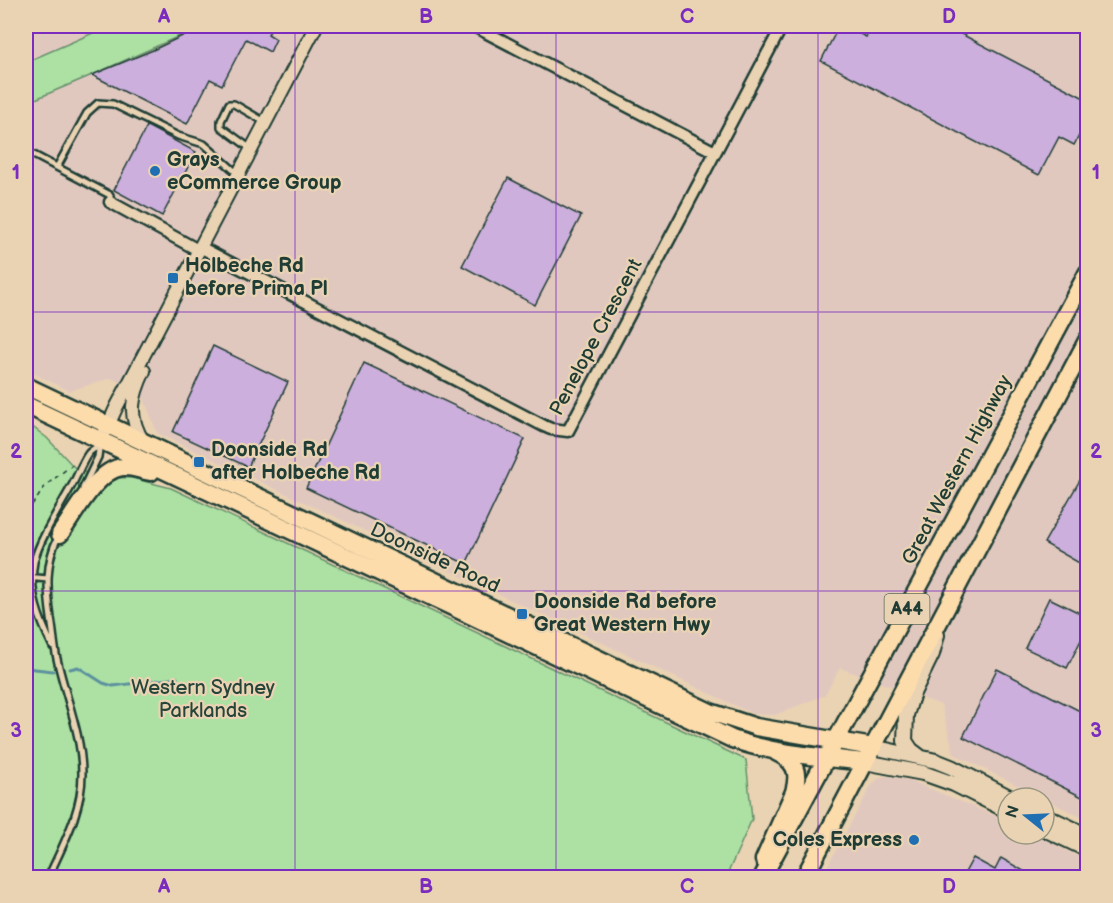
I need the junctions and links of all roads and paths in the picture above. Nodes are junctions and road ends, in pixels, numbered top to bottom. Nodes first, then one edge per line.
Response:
1 (316, 26) edge
2 (474, 26) edge
3 (782, 26) edge
4 (265, 123) junction
5 (251, 149) junction
6 (26, 151) edge
7 (715, 152) junction
8 (57, 168) junction
9 (238, 174) junction
10 (110, 202) joint
11 (199, 248) junction
12 (1088, 272) edge
13 (153, 338) junction
14 (1088, 339) edge
15 (26, 386) edge
16 (26, 405) edge
17 (108, 425) junction
18 (143, 441) junction
19 (100, 443) junction
20 (72, 465) dead end
21 (172, 475) junction
22 (26, 512) edge
23 (60, 534) junction
24 (26, 577) edge
25 (33, 578) junction
26 (48, 579) junction
27 (938, 624) junction
28 (56, 654) junction
29 (836, 741) junction
30 (772, 751) junction
31 (869, 754) junction
32 (919, 756) junction
33 (827, 758) junction
34 (996, 790) edge
35 (996, 805) edge
36 (1056, 821) edge
37 (1056, 835) edge
38 (1088, 836) edge
39 (1088, 850) edge
40 (48, 878) edge
41 (757, 878) edge
42 (762, 878) edge
43 (804, 878) edge

1 - 4 street
2 - 7 street
3 - 7 street, Penelope Crescent
4 - 5 street
4 - 5 lane
5 - 9 street
6 - 8 lane
7 - 11 street, Penelope Crescent
8 - 9 lane
8 - 10 lane
9 - 11 street
10 - 11 street
11 - 13 street
12 - 29 main road, Great Western Highway / A44
13 - 17 street
13 - 18 street
14 - 27 main road, A44
15 - 17 main road, Doonside Road
16 - 19 main road, Doonside Road
17 - 18 main road, Doonside Road
17 - 19 street
18 - 29 main road, Doonside Road
19 - 21 main road, Doonside Road
19 - 23 lane
19 - 25 lane
20 - 22 path
21 - 23 main road
21 - 30 main road, Doonside Road
23 - 26 lane
24 - 25 lane
25 - 26 lane
25 - 28 lane
26 - 28 lane
27 - 31 main road, A44
27 - 32 main road
28 - 40 lane
29 - 31 main road, Doonside Road
29 - 33 main road, Great Western Highway / A44
30 - 33 main road, Doonside Road
30 - 41 main road
31 - 32 main road
31 - 33 main road, Doonside Road
31 - 35 main road
31 - 43 main road, A44
32 - 34 main road
33 - 42 main road, Great Western Highway / A44
36 - 38 main road
37 - 39 main road

